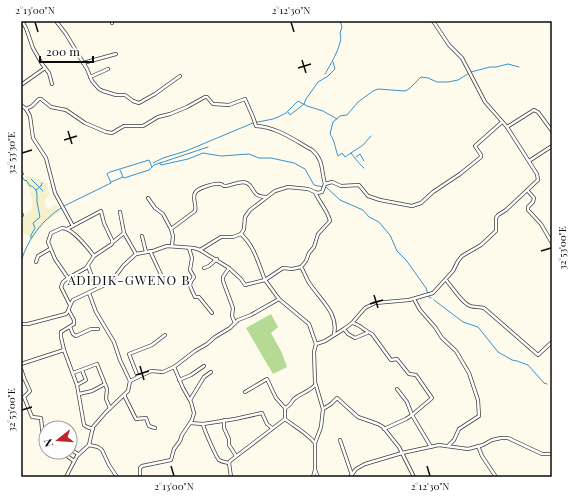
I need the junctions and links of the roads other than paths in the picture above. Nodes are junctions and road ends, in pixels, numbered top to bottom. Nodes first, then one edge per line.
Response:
1 (22, 21) edge
2 (56, 21) edge
3 (433, 21) edge
4 (116, 54) dead end
5 (83, 63) junction
6 (45, 68) junction
7 (108, 69) dead end
8 (180, 76) dead end
9 (90, 77) junction
10 (52, 84) dead end
11 (21, 85) edge
12 (21, 106) edge
13 (26, 109) junction
14 (502, 122) junction
15 (507, 127) junction
16 (552, 131) edge
17 (552, 146) edge
18 (530, 161) junction
19 (325, 184) junction
20 (527, 190) junction
21 (315, 192) junction
22 (267, 197) junction
23 (148, 198) dead end
24 (120, 212) dead end
25 (73, 226) junction
26 (67, 229) junction
27 (171, 229) junction
28 (124, 233) junction
29 (241, 234) junction
30 (142, 236) dead end
31 (113, 242) junction
32 (552, 243) edge
33 (172, 246) junction
34 (189, 248) junction
35 (50, 249) junction
36 (200, 250) junction
37 (150, 251) junction
38 (146, 252) junction
39 (136, 254) junction
40 (94, 256) junction
41 (217, 259) junction
42 (36, 262) dead end
43 (88, 266) junction
44 (301, 266) junction
45 (204, 268) dead end
46 (228, 268) junction
47 (68, 278) junction
48 (265, 280) junction
49 (446, 280) junction
50 (164, 281) dead end
51 (94, 282) dead end
52 (89, 293) junction
53 (279, 299) junction
54 (414, 299) junction
55 (70, 305) junction
56 (69, 311) junction
57 (212, 313) dead end
58 (235, 323) junction
59 (352, 323) junction
60 (21, 324) edge
61 (70, 327) junction
62 (98, 329) dead end
63 (344, 329) junction
64 (367, 333) junction
65 (334, 334) junction
66 (165, 335) dead end
67 (552, 342) edge
68 (316, 344) junction
69 (64, 350) junction
70 (21, 364) edge
71 (204, 366) dead end
72 (174, 367) junction
73 (21, 369) edge
74 (82, 370) junction
75 (211, 372) dead end
76 (73, 373) junction
77 (138, 377) junction
78 (179, 380) junction
79 (130, 381) junction
80 (105, 384) junction
81 (316, 384) junction
82 (77, 385) junction
83 (397, 389) dead end
84 (245, 392) dead end
85 (79, 394) junction
86 (124, 395) junction
87 (190, 400) junction
88 (110, 408) junction
89 (285, 408) junction
90 (324, 409) junction
91 (412, 415) junction
92 (285, 419) junction
93 (41, 420) edge
94 (224, 420) junction
95 (190, 423) junction
96 (203, 424) junction
97 (92, 428) junction
98 (156, 428) dead end
99 (272, 428) junction
100 (384, 429) junction
101 (340, 440) dead end
102 (315, 443) junction
103 (89, 445) junction
104 (447, 446) junction
105 (478, 446) junction
106 (431, 447) junction
107 (402, 453) junction
108 (78, 454) edge
109 (552, 454) edge
110 (236, 456) junction
111 (72, 460) edge
112 (74, 462) joint
113 (229, 463) junction
114 (315, 470) junction
115 (351, 476) edge
116 (66, 477) edge
117 (117, 477) edge
118 (140, 477) edge
119 (231, 477) edge
120 (313, 477) edge
121 (318, 477) edge
122 (414, 477) edge
123 (496, 477) edge

1 - 6 street
2 - 5 street
3 - 14 street
4 - 5 street
5 - 9 street
6 - 10 street
6 - 11 street
7 - 9 street
8 - 9 street
12 - 13 street
13 - 19 street
13 - 25 street
14 - 15 street
14 - 19 street
15 - 16 street
15 - 18 street
17 - 18 street
18 - 20 street
19 - 21 street
20 - 32 street
20 - 49 street
21 - 22 street
21 - 44 street
22 - 27 street
22 - 29 street
23 - 27 street
24 - 28 street
25 - 26 street
25 - 31 street
26 - 35 street
26 - 40 street
27 - 33 street
28 - 31 street
28 - 39 street
29 - 36 street
29 - 48 street
30 - 38 street
31 - 40 street
33 - 34 street
33 - 37 street
34 - 36 street
34 - 57 street
35 - 42 street
35 - 47 street
36 - 41 street
37 - 38 street
37 - 50 street
38 - 39 street
39 - 52 street
40 - 43 street
41 - 45 street
41 - 46 street
43 - 47 street
43 - 51 street
44 - 48 street
44 - 65 street
46 - 48 street
46 - 58 street
47 - 55 street
48 - 53 street
49 - 54 street
49 - 67 street
52 - 55 street
52 - 79 street
53 - 58 street
53 - 68 street
54 - 59 street
54 - 104 street
55 - 56 street
56 - 60 street
56 - 61 street
58 - 72 street
59 - 63 street
59 - 64 street
61 - 62 street
61 - 69 street
63 - 64 street
63 - 65 street
64 - 91 street
65 - 68 street
66 - 77 street
68 - 81 street
69 - 70 street
69 - 76 street
71 - 78 street
72 - 77 street
72 - 78 street
73 - 93 street
74 - 76 street
74 - 80 street
74 - 82 street
75 - 87 street
76 - 82 street
77 - 79 street
78 - 87 street
79 - 86 street
80 - 85 street
80 - 88 street
81 - 89 street
81 - 90 street
82 - 85 street
83 - 91 street
84 - 89 street
85 - 97 street
86 - 88 street
86 - 98 street
87 - 95 street
88 - 97 street
89 - 92 street
90 - 100 street
90 - 102 street
91 - 100 street
91 - 106 street
92 - 99 street
92 - 102 street
94 - 96 street
94 - 99 street
94 - 110 street
95 - 96 street
95 - 118 street
96 - 113 street
97 - 103 street
99 - 110 street
100 - 107 street
101 - 115 street
102 - 114 street
103 - 108 street
103 - 117 street
104 - 105 street
104 - 106 street
105 - 109 street
105 - 123 street
106 - 107 street
107 - 115 street
107 - 122 street
110 - 113 street
111 - 112 street
112 - 116 street
113 - 119 street
114 - 120 street
114 - 121 street

